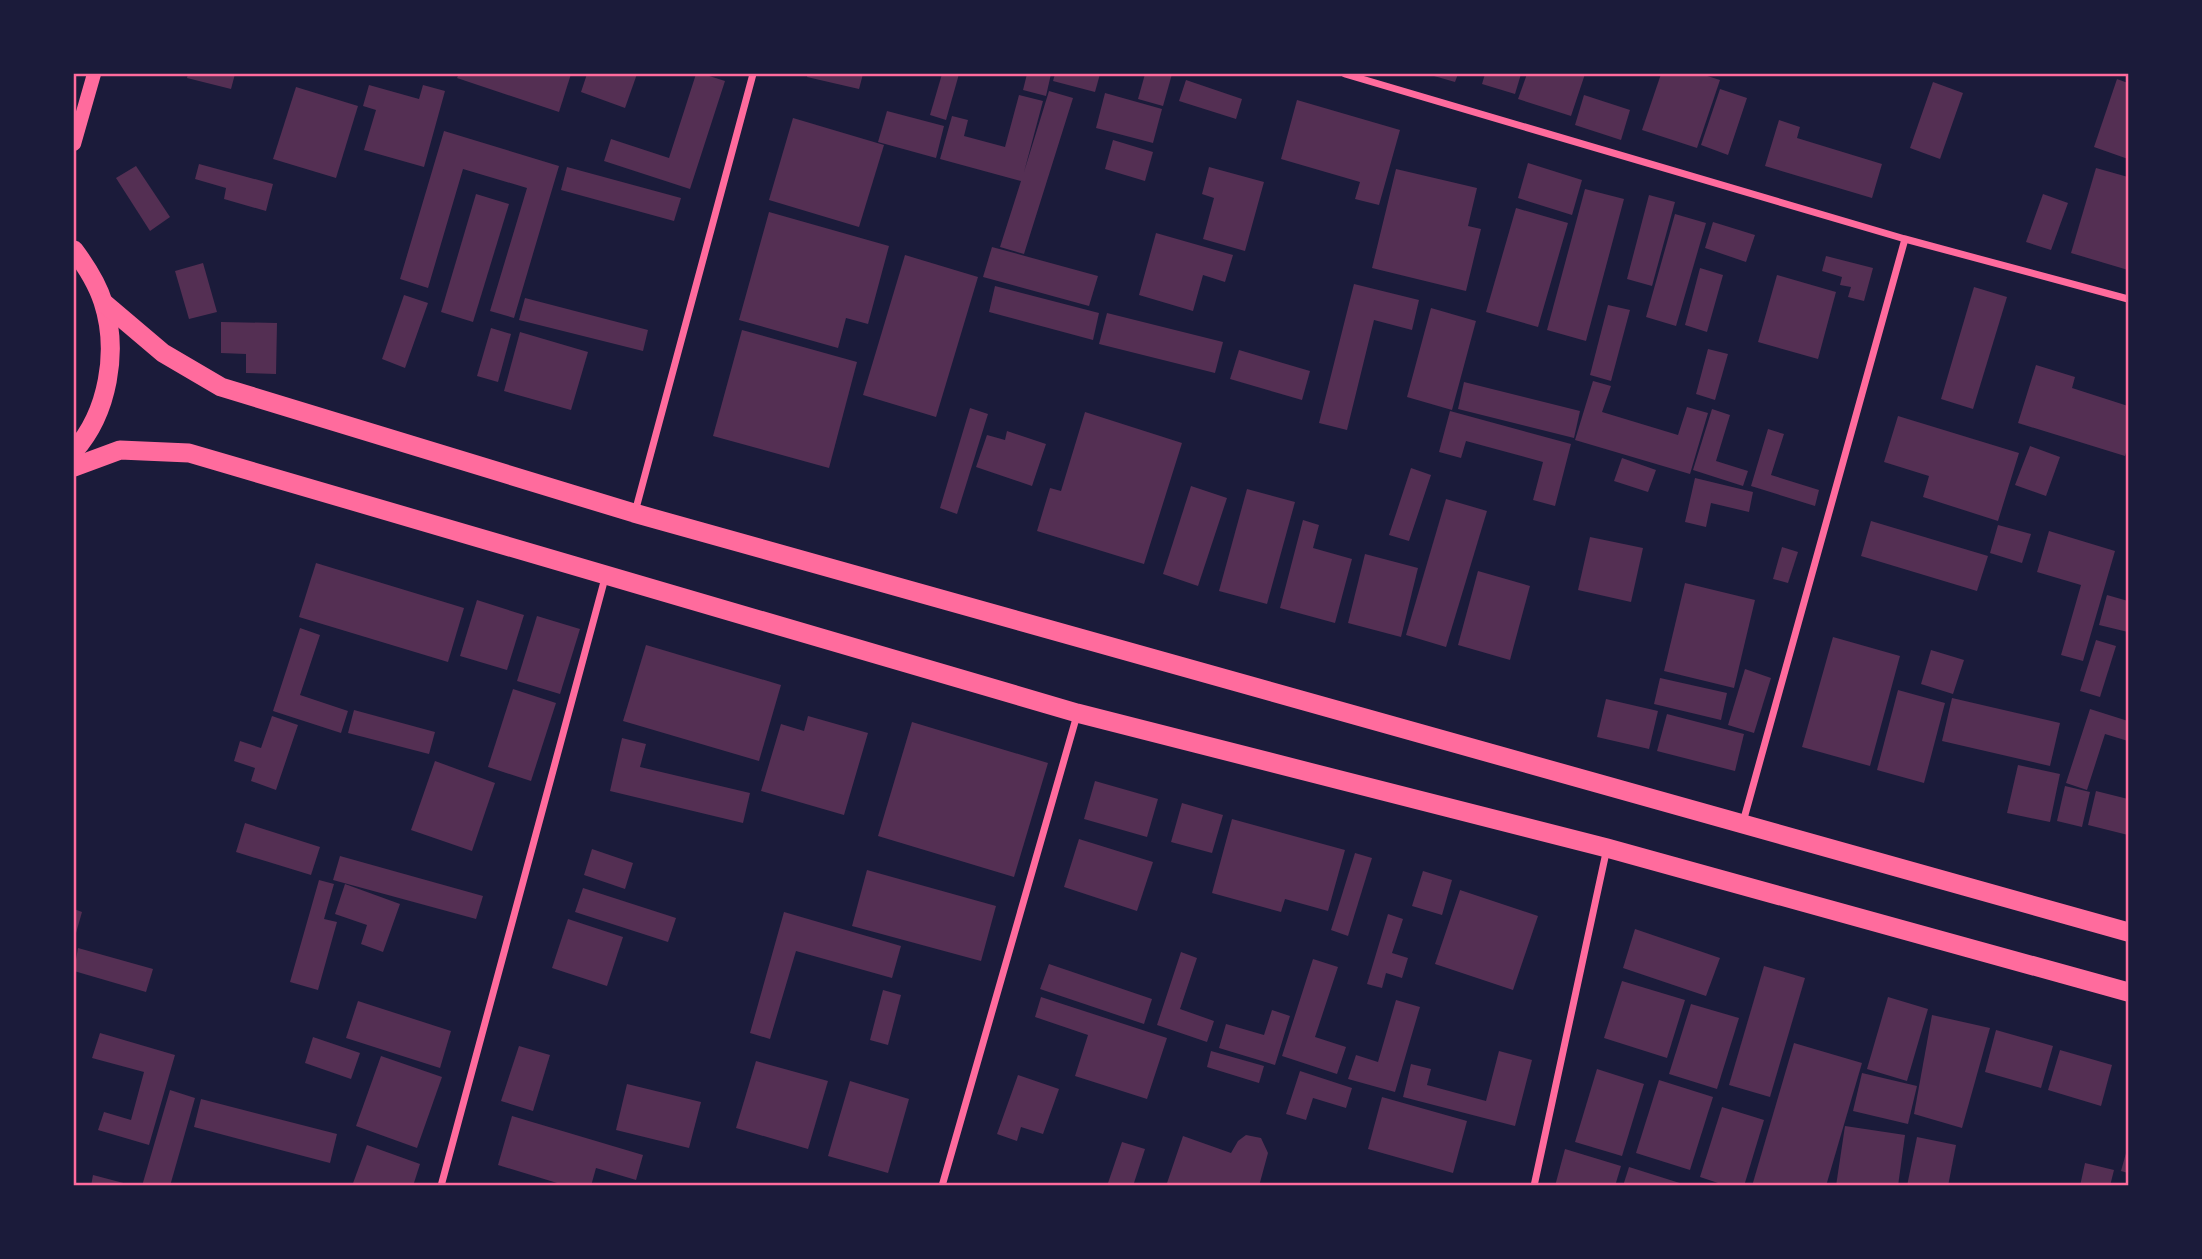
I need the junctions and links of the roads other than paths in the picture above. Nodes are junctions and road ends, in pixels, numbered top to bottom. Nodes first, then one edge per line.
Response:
1 (94, 74) edge
2 (753, 74) edge
3 (1345, 74) edge
4 (74, 144) edge
5 (1905, 239) junction
6 (74, 250) edge
7 (2129, 299) edge
8 (104, 303) junction
9 (74, 451) edge
10 (74, 467) edge
11 (634, 513) junction
12 (606, 576) junction
13 (1077, 713) junction
14 (1742, 824) junction
15 (1607, 848) junction
16 (2129, 932) edge
17 (2129, 992) edge
18 (440, 1185) edge
19 (942, 1185) edge
20 (1534, 1185) edge

1 - 4 main road
2 - 11 street
3 - 5 street
5 - 7 street
5 - 14 street
6 - 8 highway
8 - 9 highway
8 - 11 highway
10 - 12 highway
11 - 14 highway
12 - 13 highway
12 - 18 street
13 - 15 highway
13 - 19 street
14 - 16 highway
15 - 17 highway
15 - 20 street

